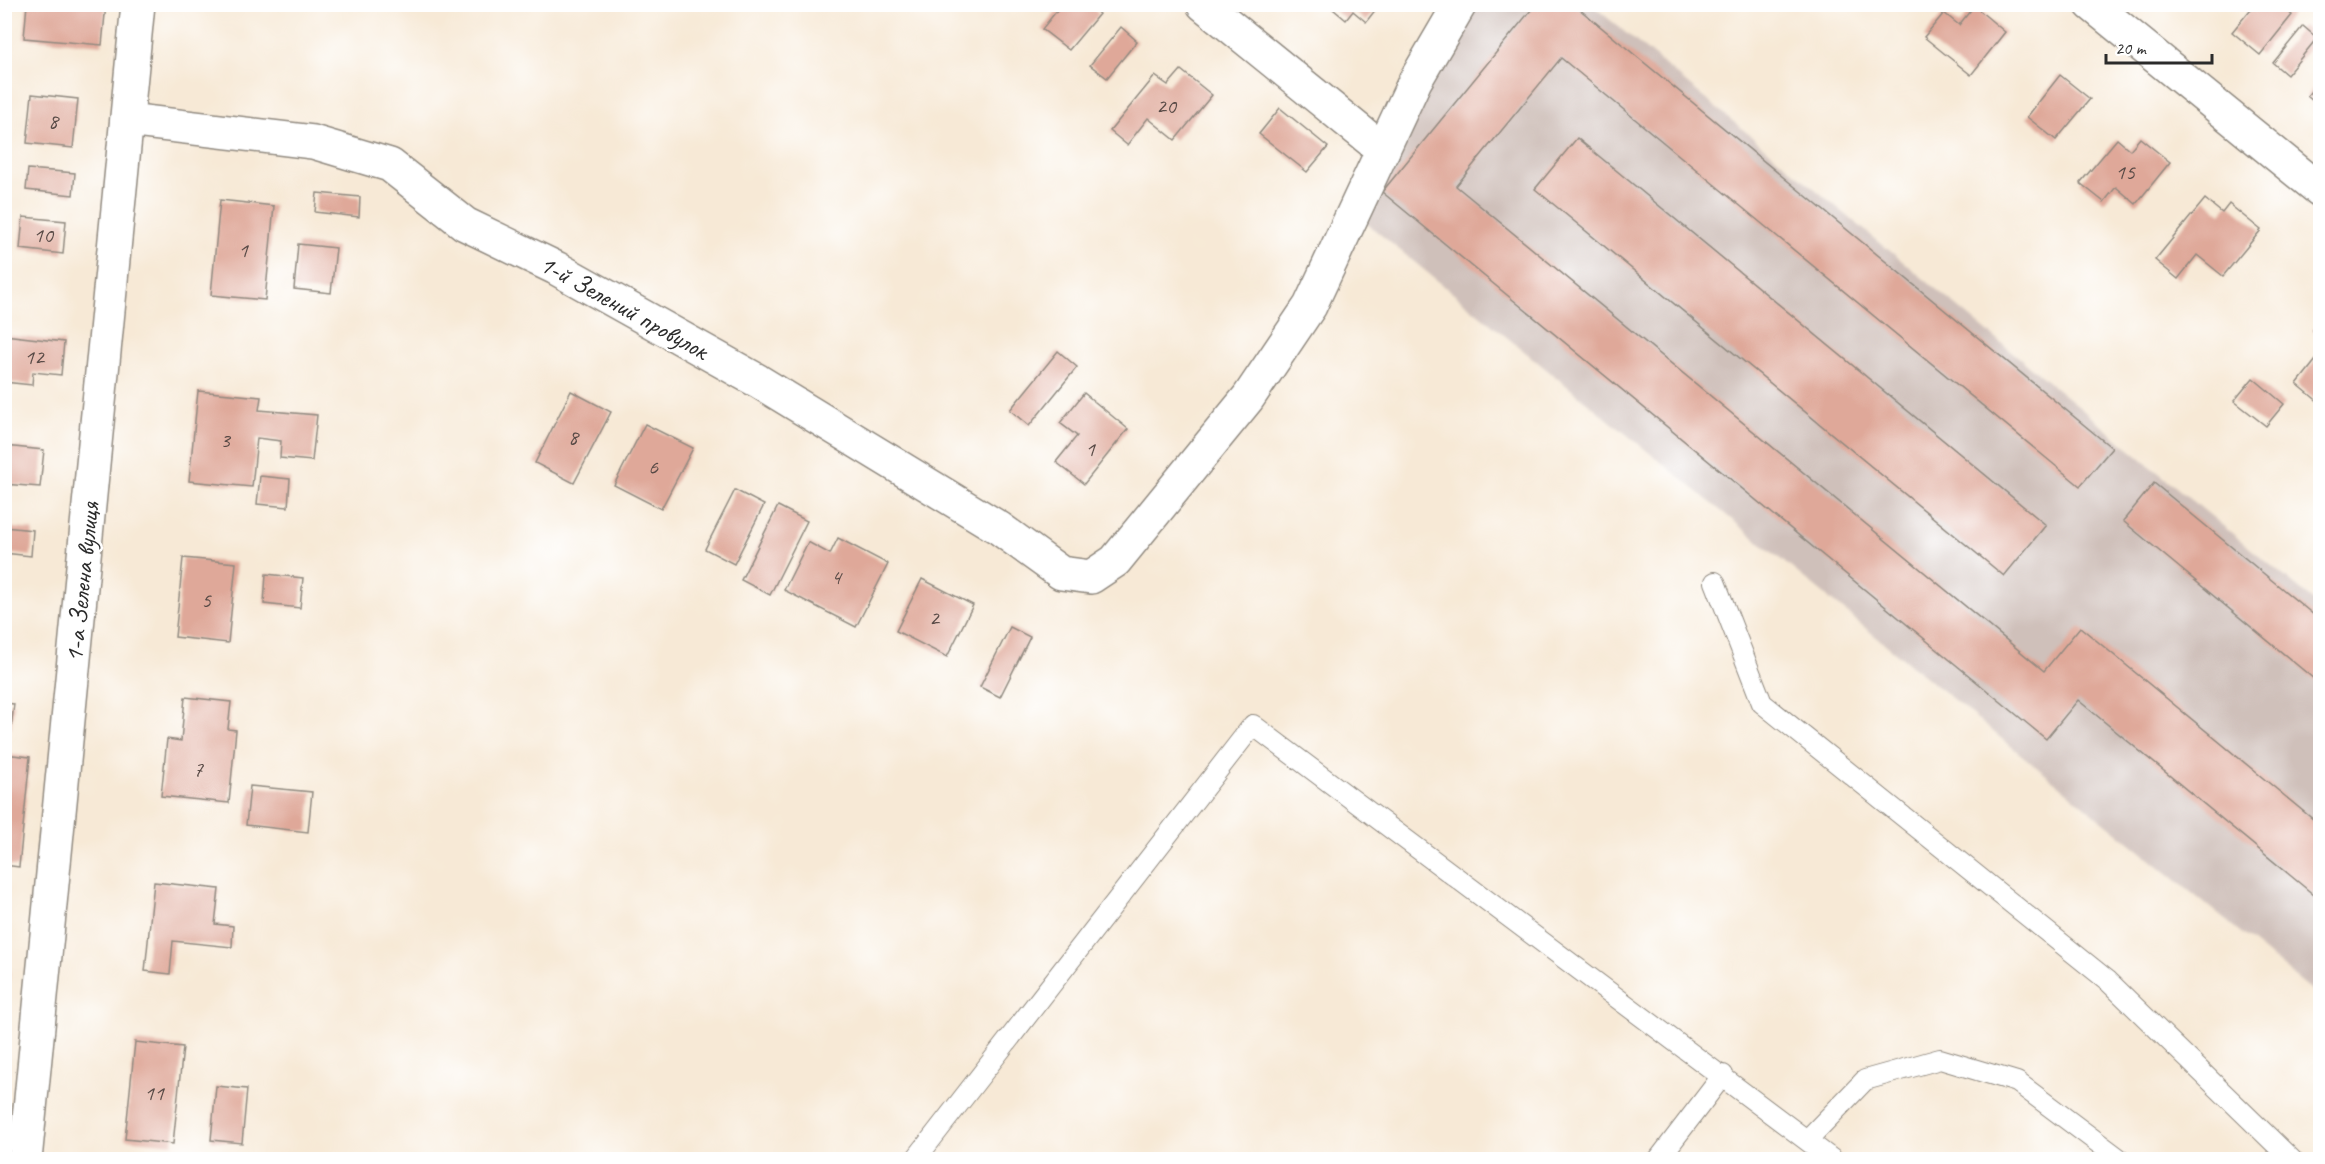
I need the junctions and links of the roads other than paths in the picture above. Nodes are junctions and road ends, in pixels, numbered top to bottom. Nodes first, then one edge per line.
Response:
1 (138, 4) edge
2 (1203, 4) edge
3 (1460, 4) edge
4 (2091, 4) edge
5 (127, 120) junction
6 (1383, 150) junction
7 (2320, 190) edge
8 (1715, 582) dead end
9 (1723, 1075) junction
10 (1808, 1139) junction
11 (26, 1160) edge
12 (915, 1160) edge
13 (1658, 1160) edge
14 (1833, 1160) edge
15 (2121, 1160) edge
16 (2292, 1160) edge

1 - 5 street, 1-а Зелена вулиця
2 - 6 street
3 - 6 street
4 - 7 street
5 - 6 street, 1-й Зелений провулок
5 - 11 street, 1-а Зелена вулиця
8 - 16 lane
9 - 10 lane
9 - 12 lane
9 - 13 lane
10 - 14 lane
10 - 15 lane

